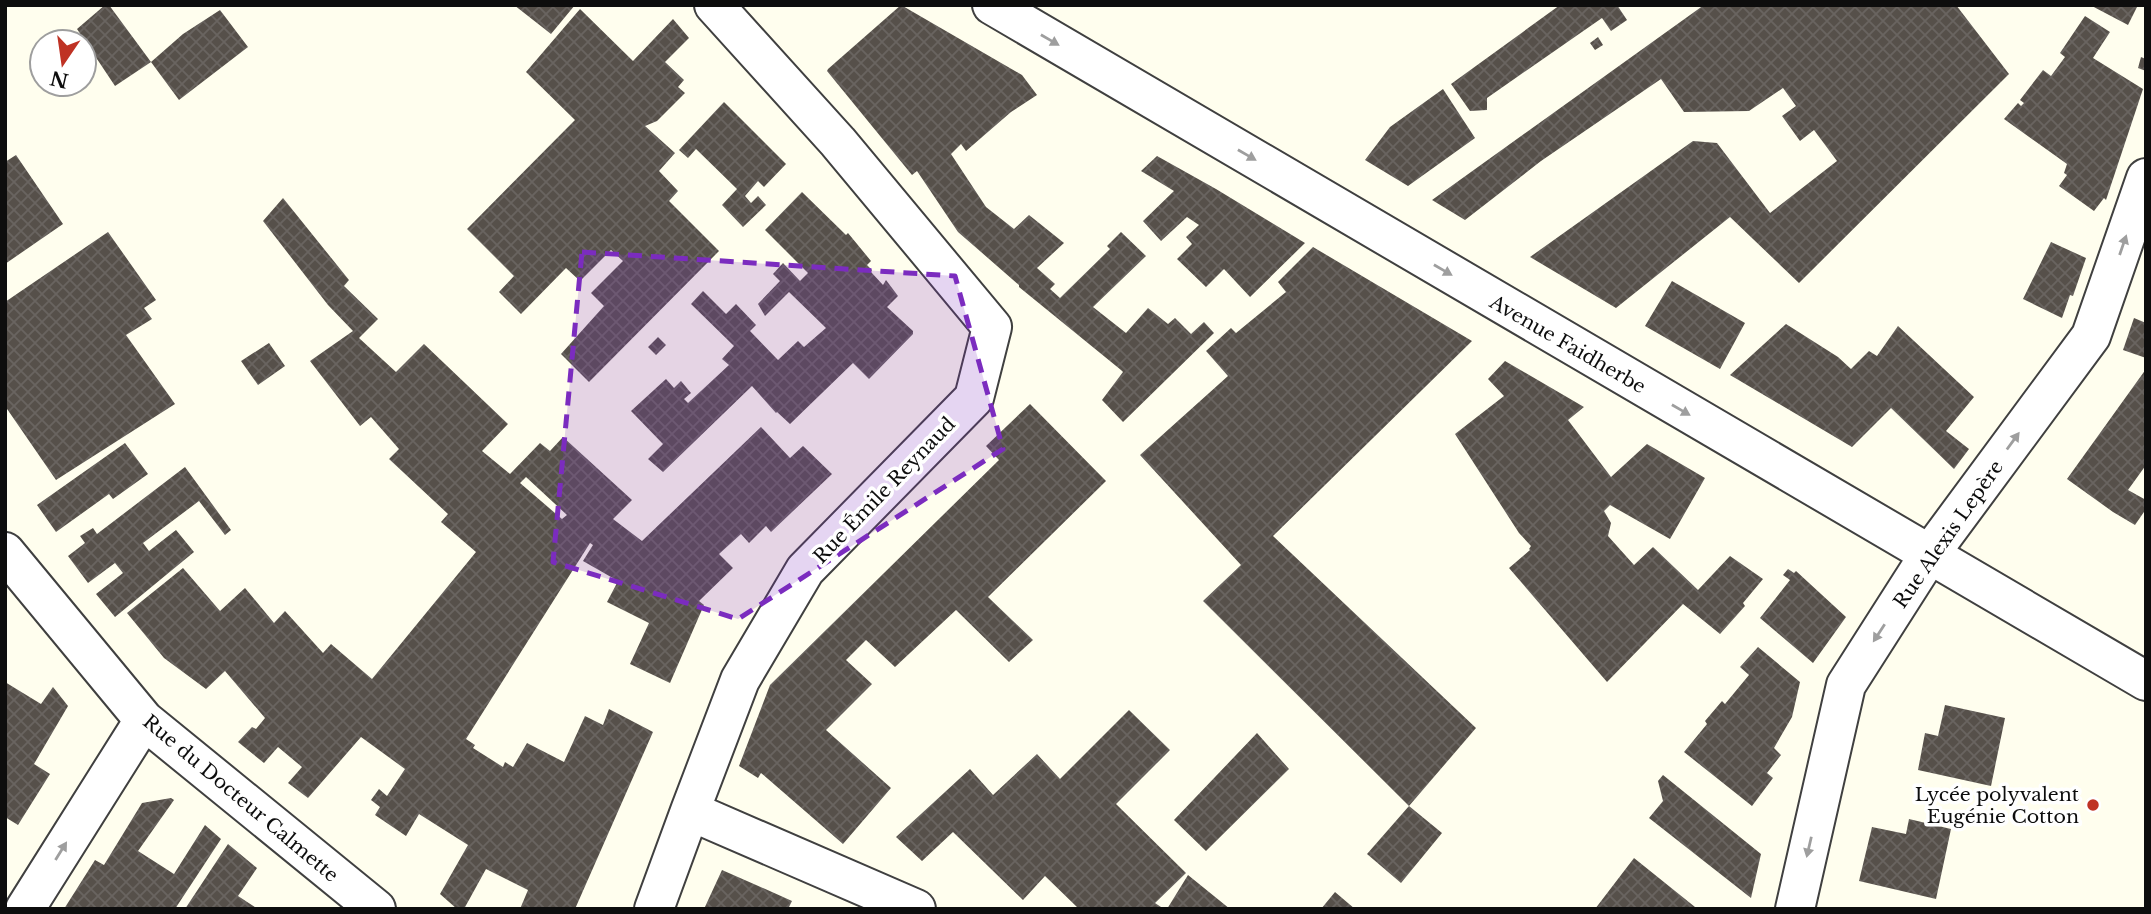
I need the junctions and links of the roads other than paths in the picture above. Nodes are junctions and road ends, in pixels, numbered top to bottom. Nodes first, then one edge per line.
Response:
1 (714, 5) edge
2 (992, 5) edge
3 (2146, 178) edge
4 (5, 552) edge
5 (1929, 555) junction
6 (2146, 681) edge
7 (144, 720) junction
8 (690, 811) junction
9 (25, 909) edge
10 (376, 909) edge
11 (654, 909) edge
12 (916, 909) edge
13 (1795, 909) edge

1 - 8 street, Rue Émile Reynaud
2 -> 5 street, Avenue Faidherbe
5 -> 3 street, Rue Alexis Lepère
4 - 7 street, Rue du Docteur Calmette
5 - 6 street, Avenue Faidherbe
5 -> 13 street, Rue Alexis Lepère
9 -> 7 street
7 - 10 street, Rue du Docteur Calmette
8 - 11 street
8 - 12 street

